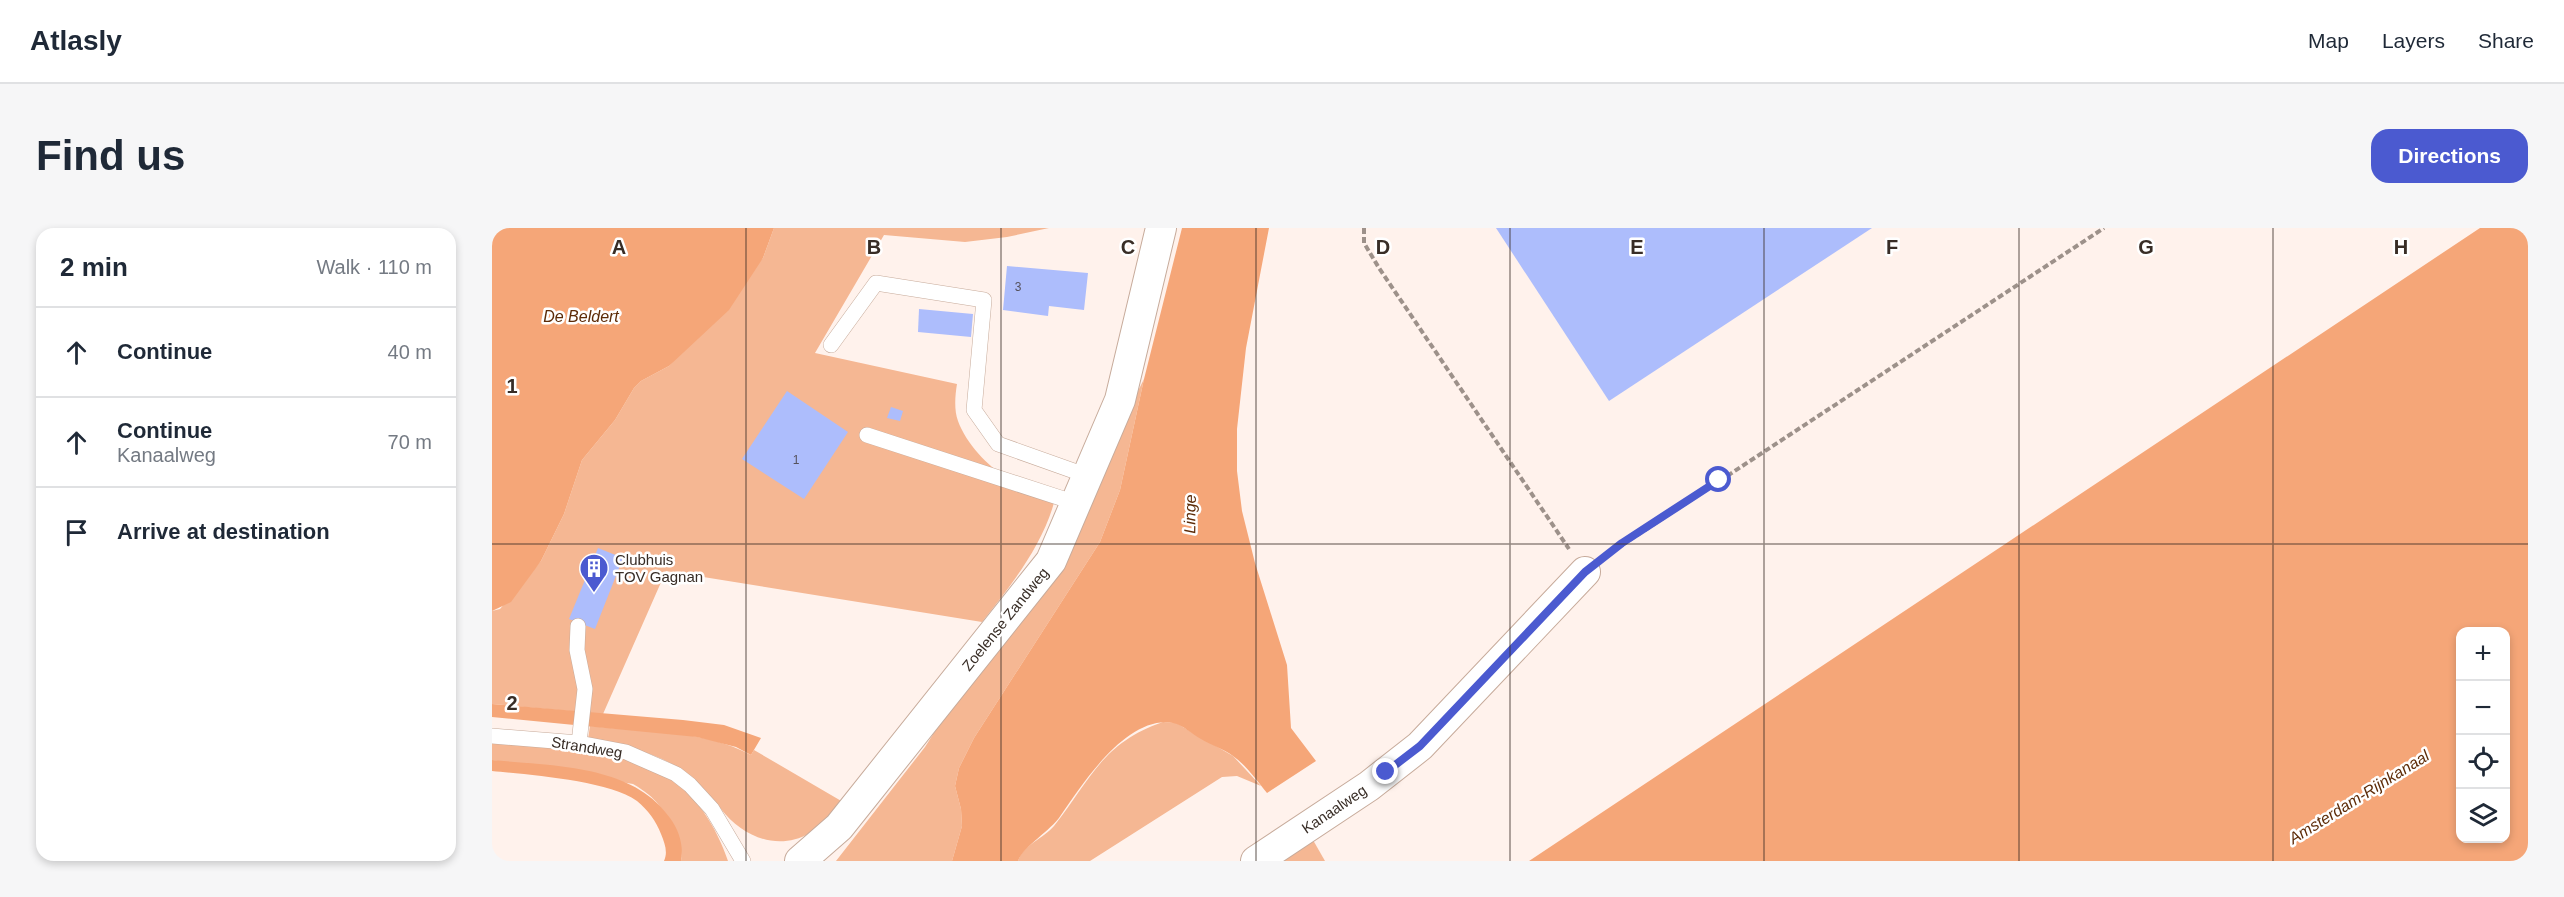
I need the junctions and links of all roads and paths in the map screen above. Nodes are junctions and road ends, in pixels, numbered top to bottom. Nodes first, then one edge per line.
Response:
1 (1161, 228) edge
2 (1364, 228) edge
3 (2104, 228) edge
4 (831, 345) dead end
5 (867, 435) dead end
6 (1088, 476) junction
7 (1076, 503) junction
8 (1585, 572) junction
9 (578, 626) dead end
10 (492, 736) edge
11 (579, 741) junction
12 (743, 861) edge
13 (800, 861) edge
14 (1256, 861) edge

1 - 6 street, Zoelense Zandweg
2 - 8 path
3 - 8 path
4 - 6 lane
5 - 7 lane
6 - 7 street, Zoelense Zandweg
7 - 13 street, Zoelense Zandweg
8 - 14 street, Kanaalweg
9 - 11 lane
10 - 11 lane, Strandweg
11 - 12 lane, Strandweg

